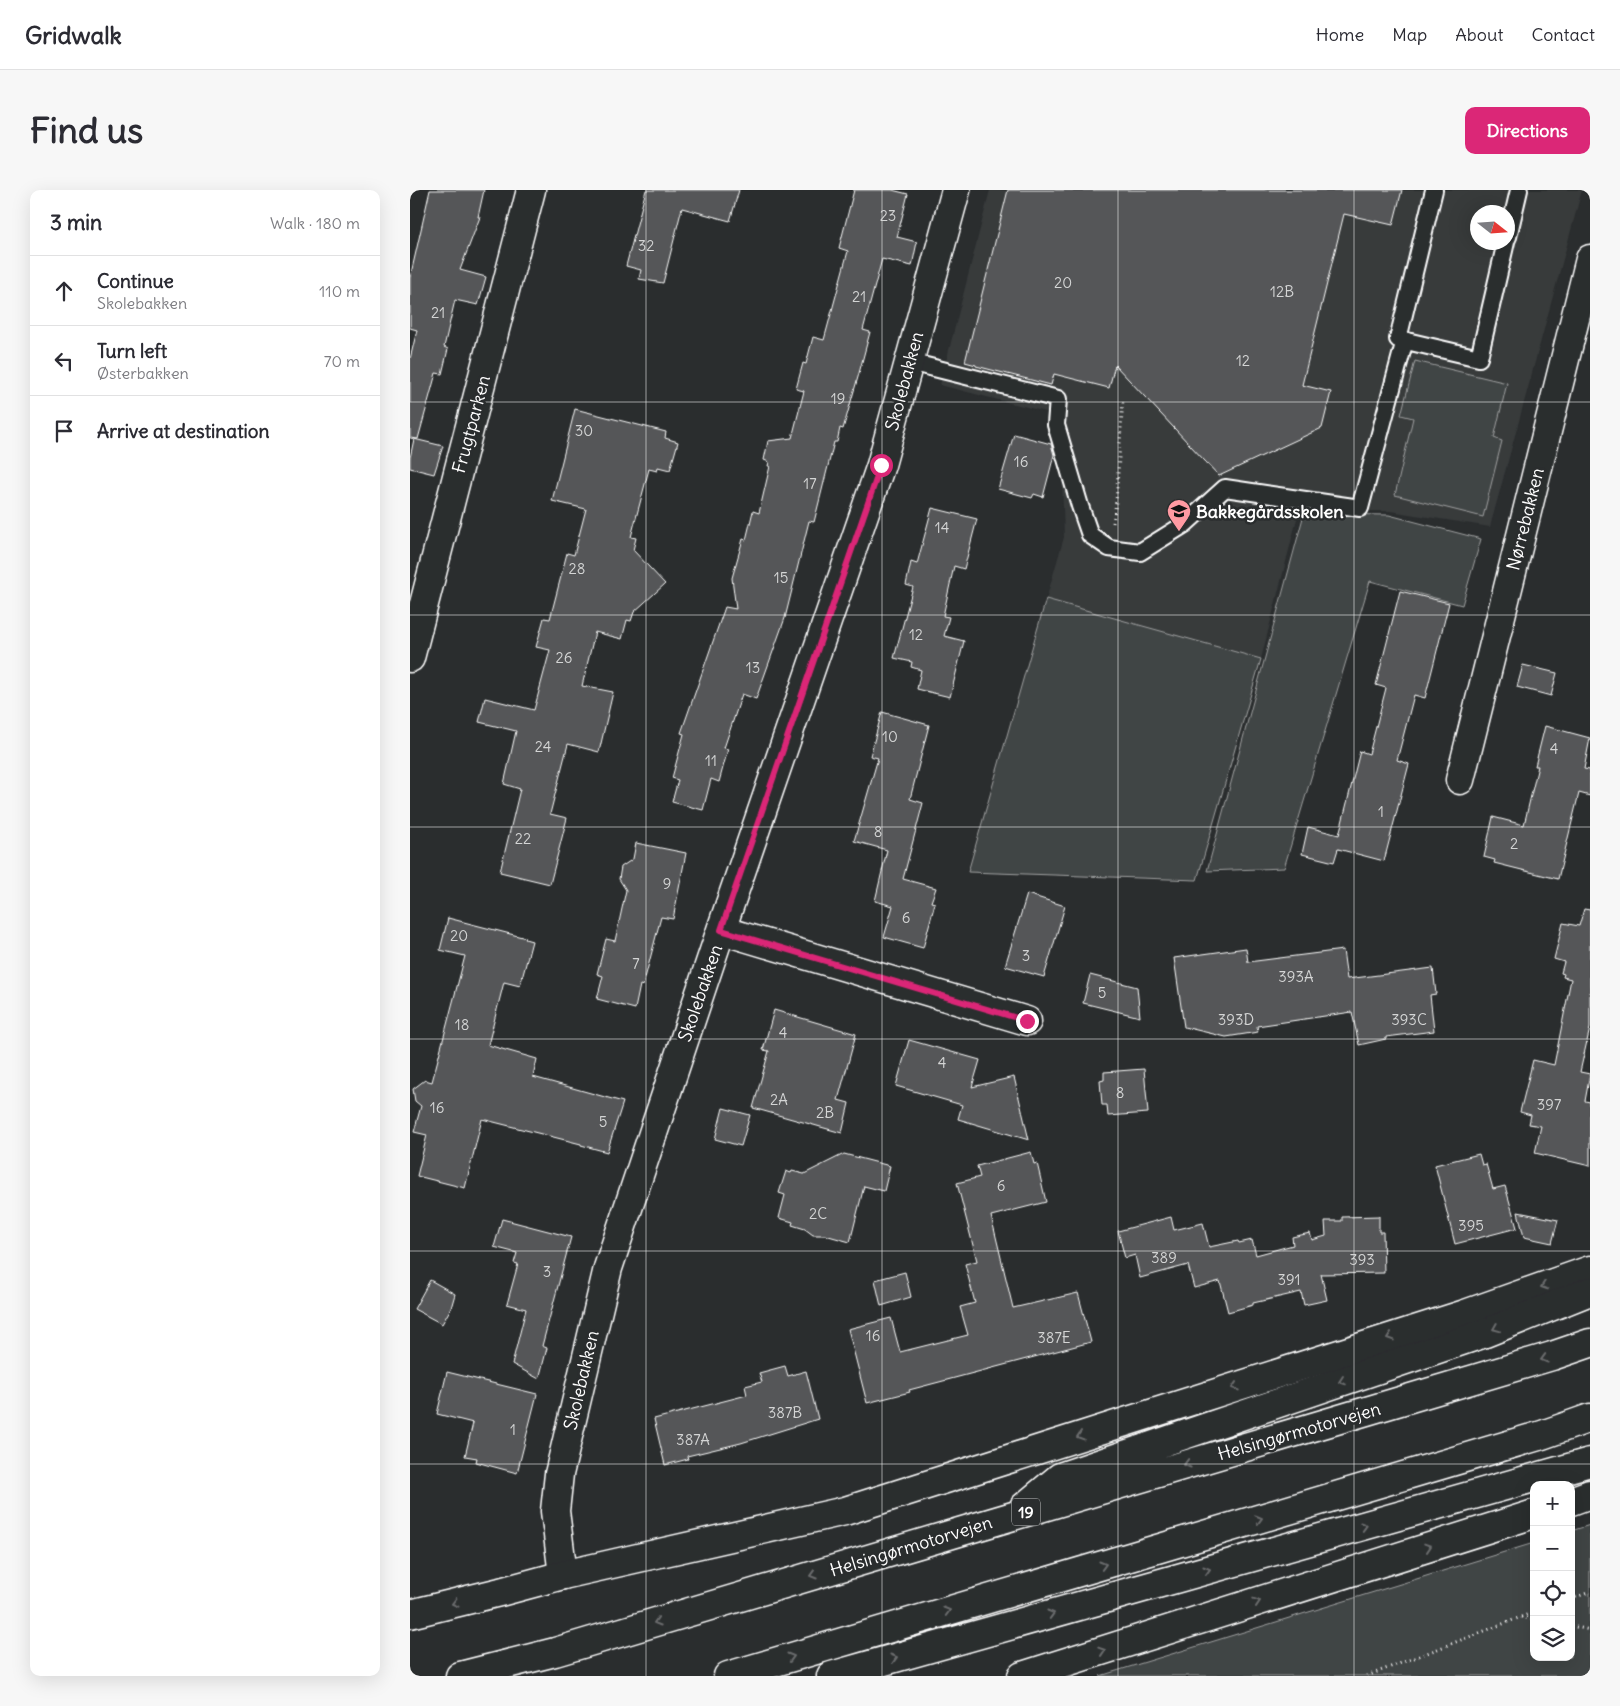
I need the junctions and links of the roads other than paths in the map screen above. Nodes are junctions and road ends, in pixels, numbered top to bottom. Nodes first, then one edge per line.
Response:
1 (531, 190) edge
2 (956, 190) edge
3 (1434, 190) edge
4 (1519, 190) edge
5 (1515, 207) edge
6 (1504, 250) edge
7 (1590, 258) edge
8 (1405, 340) junction
9 (910, 362) junction
10 (410, 658) edge
11 (1460, 780) dead end
12 (721, 930) junction
13 (1027, 1021) dead end
14 (1590, 1270) edge
15 (1590, 1291) edge
16 (1590, 1343) edge
17 (1590, 1418) edge
18 (1590, 1462) edge
19 (1590, 1494) edge
20 (1575, 1500) edge
21 (1016, 1514) junction
22 (1530, 1515) edge
23 (563, 1575) junction
24 (410, 1614) edge
25 (460, 1676) edge
26 (728, 1676) edge
27 (830, 1676) edge
28 (1022, 1676) edge

1 - 10 main road, Frugtparken
2 - 9 main road, Skolebakken
3 - 8 lane
4 - 5 lane
6 - 8 lane
7 - 11 main road, Nørrebakken
8 - 9 lane
9 - 12 main road, Skolebakken
12 - 13 main road
12 - 23 main road, Skolebakken
14 -> 23 main road
15 -> 21 main road
16 -> 21 main road, Helsingørmotorvejen / 19
26 -> 17 main road
27 -> 18 main road
19 - 20 main road
21 -> 25 main road, Helsingørmotorvejen / 19
28 -> 22 main road
23 -> 24 main road

